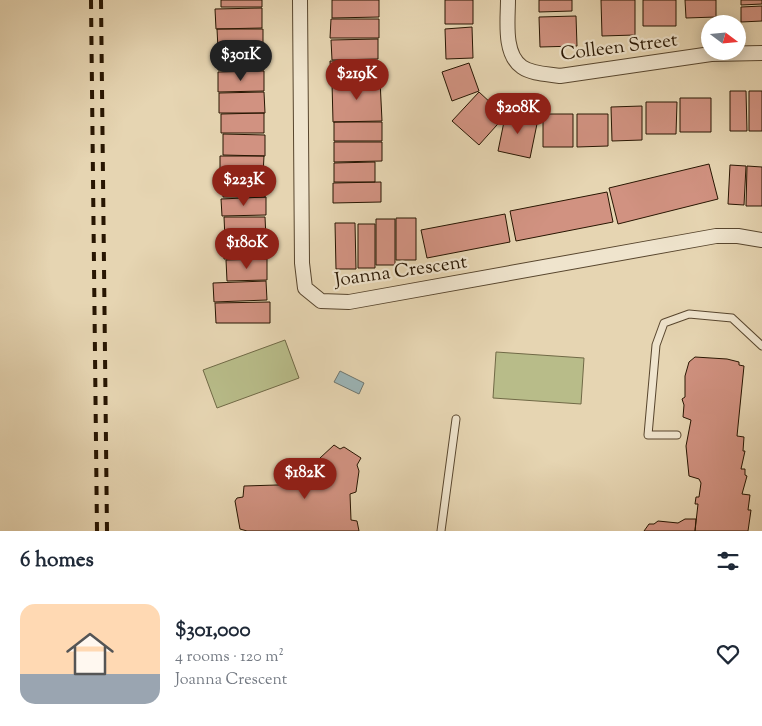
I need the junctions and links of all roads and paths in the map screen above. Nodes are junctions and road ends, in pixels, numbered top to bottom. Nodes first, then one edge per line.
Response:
1 (300, 0) edge
2 (508, 0) edge
3 (762, 53) edge
4 (762, 240) edge
5 (762, 346) edge
6 (456, 419) dead end
7 (677, 435) dead end
8 (441, 531) edge

1 - 4 street, Joanna Crescent
2 - 3 street, Colleen Street
5 - 7 lane
6 - 8 lane

